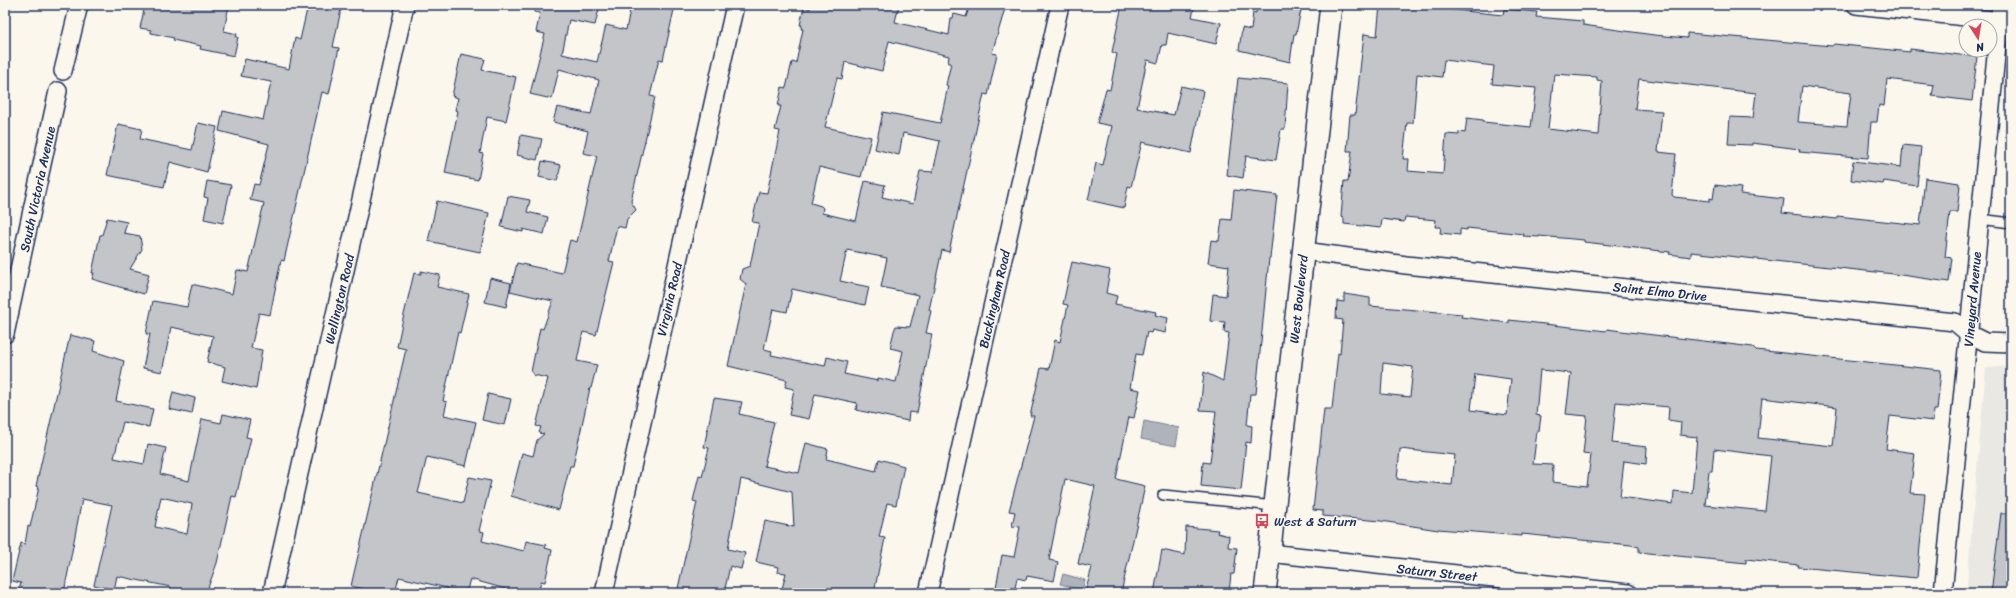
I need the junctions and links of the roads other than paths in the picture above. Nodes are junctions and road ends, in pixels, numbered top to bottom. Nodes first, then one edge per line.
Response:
1 (79, 5) edge
2 (405, 5) edge
3 (734, 5) edge
4 (1060, 5) edge
5 (1331, 5) edge
6 (1856, 5) edge
7 (2004, 16) edge
8 (63, 70) dead end
9 (58, 91) dead end
10 (1980, 219) junction
11 (2011, 223) edge
12 (1304, 251) junction
13 (5, 334) edge
14 (1969, 334) junction
15 (2011, 343) edge
16 (1163, 495) dead end
17 (1275, 506) junction
18 (1269, 553) junction
19 (272, 593) edge
20 (604, 593) edge
21 (928, 593) edge
22 (1265, 593) edge
23 (1628, 593) edge
24 (1943, 593) edge

1 - 8 street
2 - 19 street, Wellington Road
3 - 20 street, Virginia Road
4 - 21 street, Buckingham Road
5 - 12 street, West Boulevard
6 - 7 street
7 - 10 street, Vineyard Avenue
9 - 13 street, South Victoria Avenue
10 - 11 lane
10 - 14 street, Vineyard Avenue
12 - 14 street, Saint Elmo Drive
12 - 17 street, West Boulevard
14 - 15 street, Saint Elmo Drive
14 - 24 street, Vineyard Avenue
16 - 17 lane
17 - 18 street, West Boulevard
18 - 22 street, West Boulevard
18 - 23 street, Saturn Street

